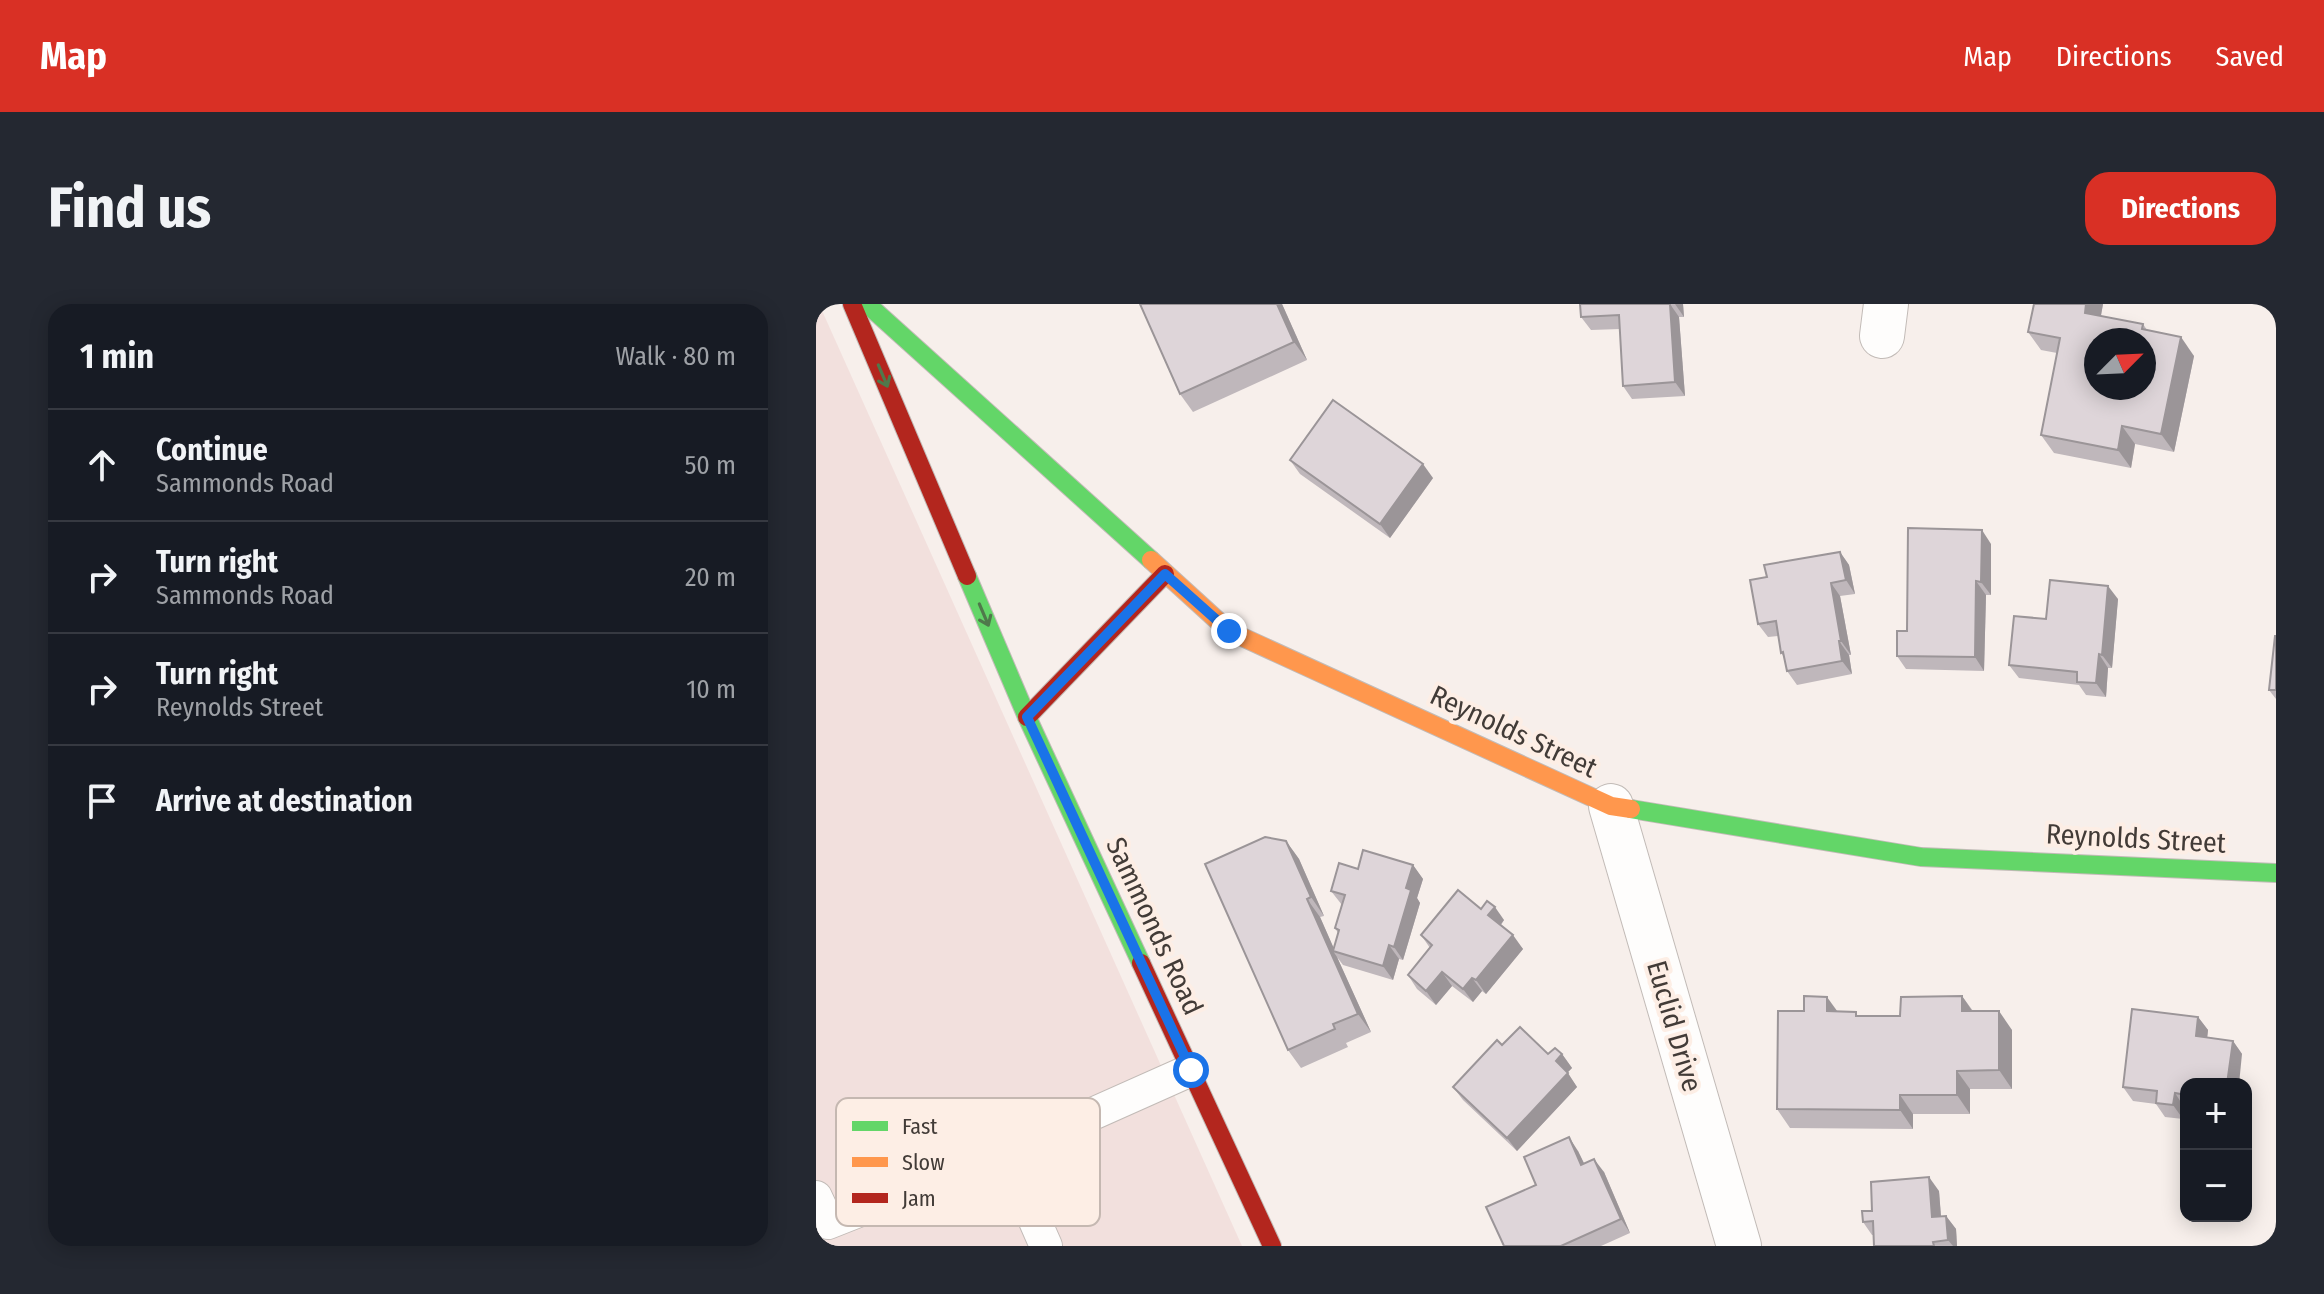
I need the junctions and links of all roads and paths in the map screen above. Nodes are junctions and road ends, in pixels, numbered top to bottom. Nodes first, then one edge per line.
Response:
1 (852, 304) edge
2 (867, 304) edge
3 (1165, 574) junction
4 (1027, 717) junction
5 (1611, 806) junction
6 (2276, 873) edge
7 (1191, 1070) junction
8 (1100, 1111) edge
9 (816, 1197) edge
10 (836, 1220) edge
11 (1037, 1226) edge
12 (1046, 1246) edge
13 (1272, 1246) edge
14 (1739, 1246) edge

1 -> 4 main road, Sammonds Road
2 - 3 main road, Reynolds Street
3 - 4 main road
3 - 5 main road, Reynolds Street
4 - 7 main road, Sammonds Road
5 - 6 main road, Reynolds Street
5 - 14 street, Euclid Drive
7 - 8 lane
7 - 13 main road, Sammonds Road
9 - 10 lane
11 - 12 lane

